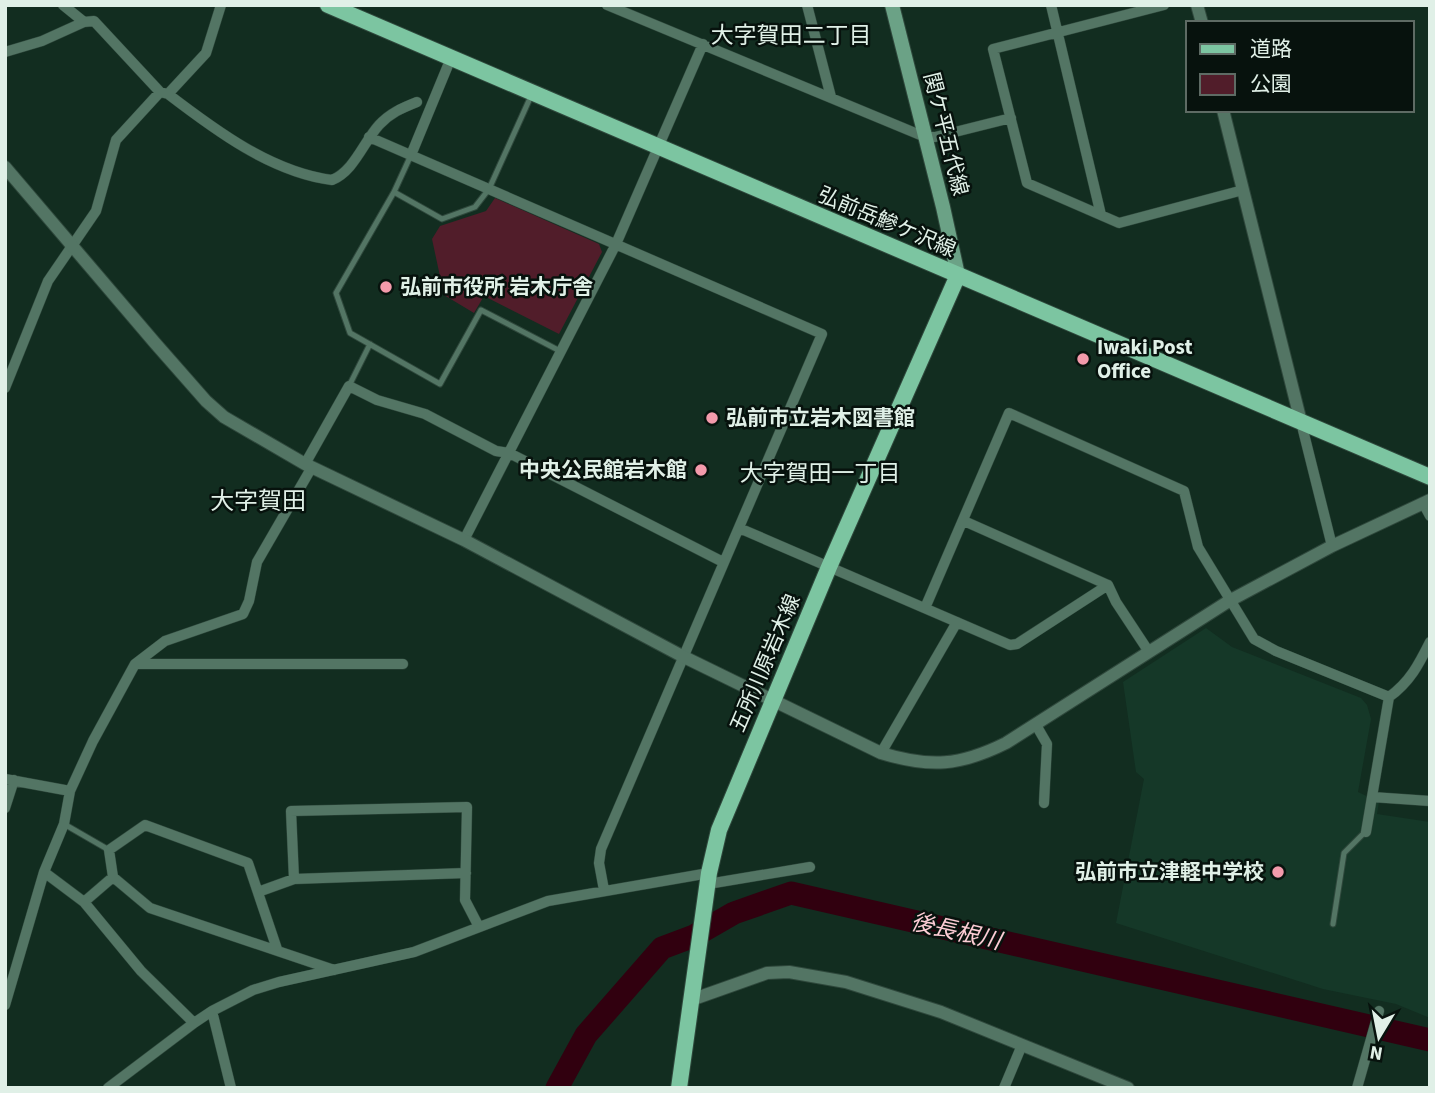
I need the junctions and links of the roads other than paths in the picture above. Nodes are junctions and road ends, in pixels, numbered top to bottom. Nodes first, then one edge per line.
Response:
1 (64, 5) edge
2 (221, 5) edge
3 (607, 5) edge
4 (807, 5) edge
5 (892, 5) edge
6 (1051, 5) edge
7 (1164, 5) edge
8 (330, 6) edge
9 (1123, 10) edge
10 (84, 22) junction
11 (1058, 32) junction
12 (704, 44) junction
13 (5, 52) edge
14 (451, 58) junction
15 (164, 93) junction
16 (532, 93) junction
17 (831, 97) junction
18 (417, 102) dead end
19 (1224, 112) edge
20 (1011, 118) junction
21 (369, 137) junction
22 (925, 137) junction
23 (660, 147) junction
24 (411, 155) junction
25 (5, 167) edge
26 (489, 189) junction
27 (1243, 190) junction
28 (394, 192) junction
29 (1101, 215) junction
30 (71, 244) junction
31 (616, 244) junction
32 (958, 275) junction
33 (370, 344) junction
34 (561, 351) junction
35 (349, 386) junction
36 (5, 388) edge
37 (1301, 422) junction
38 (509, 453) junction
39 (308, 466) junction
40 (1430, 477) edge
41 (1426, 502) edge
42 (1430, 516) edge
43 (964, 521) junction
44 (739, 528) junction
45 (464, 540) junction
46 (1332, 547) junction
47 (723, 562) junction
48 (829, 567) junction
49 (1108, 584) junction
50 (1229, 601) junction
51 (925, 608) junction
52 (957, 622) junction
53 (1430, 642) edge
54 (1149, 652) junction
55 (682, 656) junction
56 (135, 664) junction
57 (403, 664) dead end
58 (1389, 697) junction
59 (772, 700) junction
60 (1036, 725) junction
61 (881, 752) junction
62 (9, 780) edge
63 (70, 791) junction
64 (1372, 797) junction
65 (1430, 802) edge
66 (1044, 803) dead end
67 (5, 808) edge
68 (64, 824) junction
69 (1366, 832) joint
70 (109, 850) junction
71 (810, 867) dead end
72 (44, 872) junction
73 (466, 873) junction
74 (113, 877) junction
75 (294, 878) junction
76 (708, 886) junction
77 (604, 890) junction
78 (258, 892) junction
79 (84, 902) junction
80 (1333, 924) dead end
81 (479, 927) junction
82 (277, 948) junction
83 (335, 970) junction
84 (691, 1000) junction
85 (5, 1005) edge
86 (212, 1011) junction
87 (1380, 1011) dead end
88 (194, 1024) junction
89 (1022, 1045) junction
90 (108, 1088) edge
91 (231, 1088) edge
92 (679, 1088) edge
93 (1004, 1088) edge
94 (1128, 1088) edge
95 (1357, 1088) edge

1 - 10 street
2 - 15 street
3 - 12 street
4 - 17 street
5 - 22 main road, 関ケ平五代線
6 - 11 street
7 - 9 street
8 - 14 main road, 弘前岳鰺ケ沢線
9 - 11 street
10 - 13 street
10 - 15 street
11 - 20 street
11 - 29 street
12 - 17 street
12 - 23 street
14 - 16 main road, 弘前岳鰺ケ沢線
14 - 24 street
15 - 21 street
15 - 30 street
16 - 23 main road, 弘前岳鰺ケ沢線
16 - 26 lane
17 - 22 street
18 - 21 street
19 - 27 street
20 - 22 street
20 - 29 street
21 - 24 street
22 - 32 main road, 関ケ平五代線
23 - 31 street
23 - 32 main road, 弘前岳鰺ケ沢線
24 - 26 street
24 - 28 lane
25 - 30 street
26 - 28 lane
26 - 31 street
27 - 29 street
27 - 37 street
28 - 33 lane
30 - 36 street
30 - 39 street
31 - 34 street
31 - 44 street
32 - 37 main road, 弘前岳鰺ケ沢線
32 - 48 main road, 五所川原岩木線
33 - 34 lane
33 - 35 lane
34 - 38 street
35 - 38 street
35 - 39 street
37 - 40 main road, 弘前岳鰺ケ沢線
37 - 46 street
38 - 45 street
38 - 47 street
39 - 45 street
39 - 56 street
41 - 42 street
41 - 46 street
43 - 49 street
43 - 50 street
43 - 51 street
44 - 47 street
44 - 48 street
45 - 55 street
46 - 50 street
47 - 55 street
48 - 51 street
48 - 59 main road, 五所川原岩木線
49 - 52 street
49 - 54 street
50 - 54 street
50 - 58 street
51 - 52 street
52 - 61 street
53 - 58 street
54 - 60 street
55 - 59 street
55 - 77 street
56 - 57 street
56 - 63 street
58 - 64 street
59 - 61 street
59 - 76 main road, 五所川原岩木線
60 - 61 street
60 - 66 street
62 - 63 street
62 - 67 street
63 - 68 street
64 - 65 street
64 - 69 street
68 - 70 lane
68 - 72 street
69 - 80 lane
70 - 74 street
70 - 78 street
71 - 76 street
72 - 79 street
72 - 85 street
73 - 75 street
73 - 75 street
73 - 81 street
74 - 79 street
74 - 82 street
75 - 78 street
76 - 77 street
76 - 84 main road, 五所川原岩木線
77 - 81 street
78 - 82 street
79 - 88 street
81 - 83 street
82 - 83 street
83 - 86 street
84 - 89 street
84 - 92 main road, 五所川原岩木線
86 - 88 street
86 - 91 street
87 - 95 street
88 - 90 street
89 - 93 street
89 - 94 street

